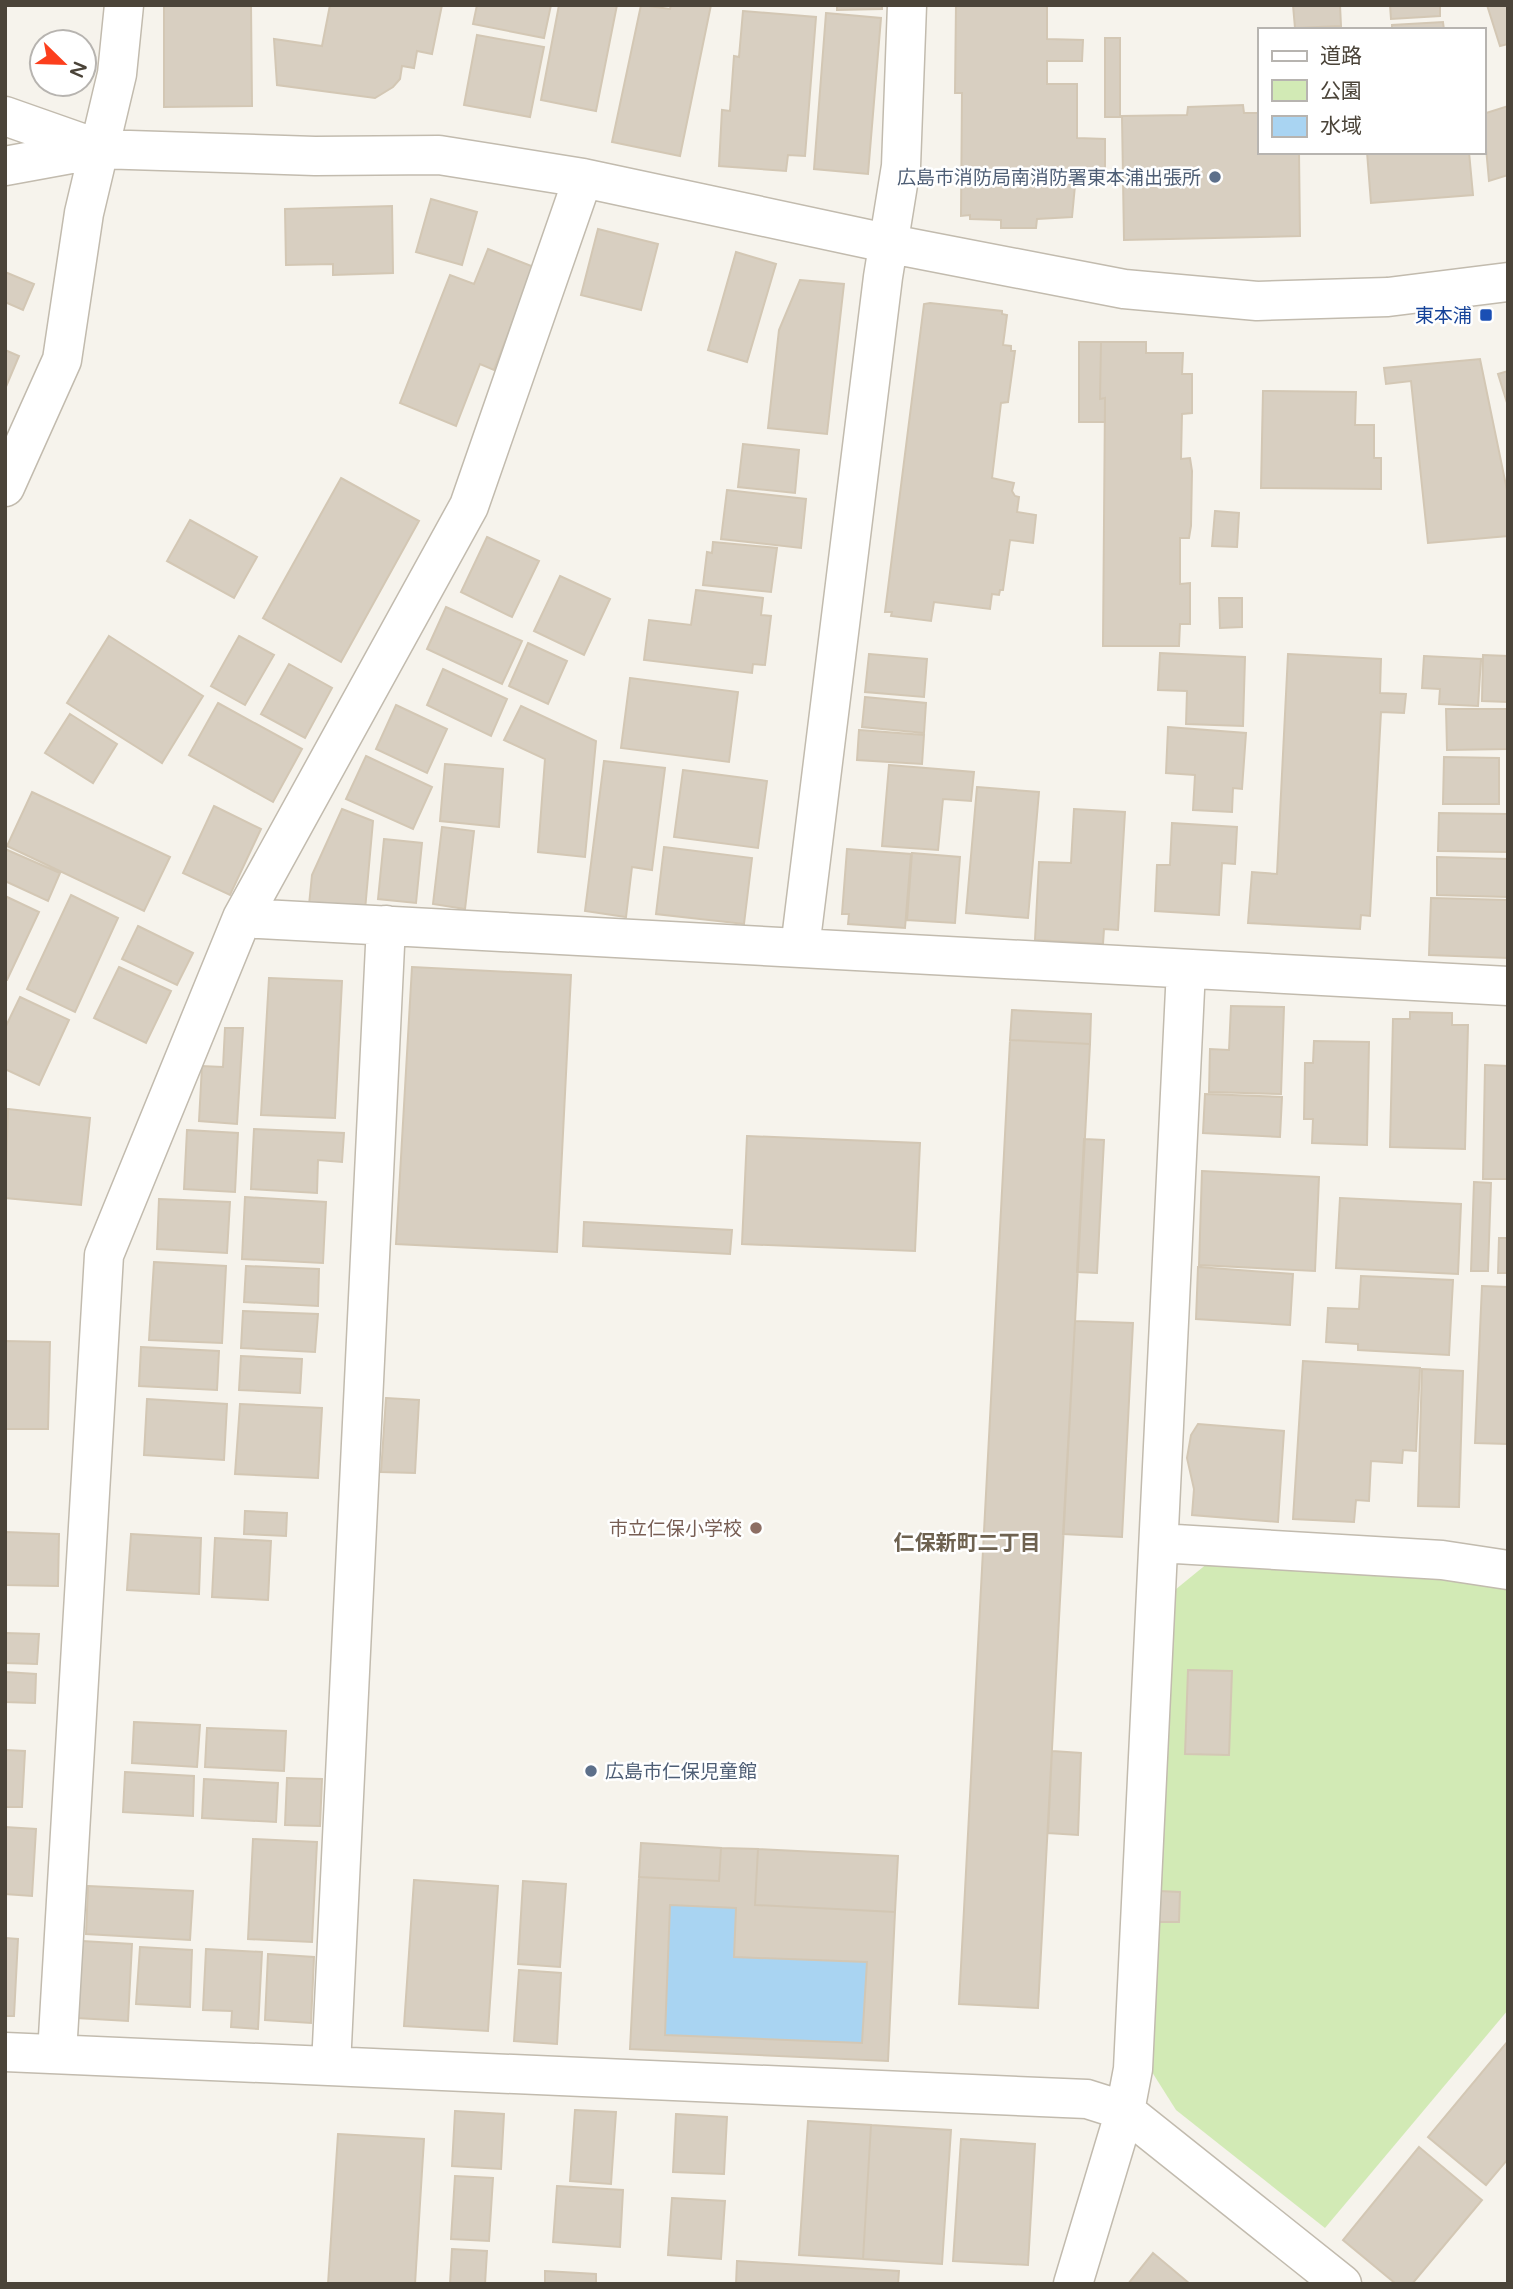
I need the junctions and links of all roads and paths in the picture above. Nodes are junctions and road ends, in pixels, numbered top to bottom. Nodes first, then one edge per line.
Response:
1 (124, 5) edge
2 (907, 5) edge
3 (5, 116) edge
4 (99, 149) junction
5 (5, 166) edge
6 (583, 178) junction
7 (891, 244) junction
8 (1508, 282) edge
9 (5, 487) edge
10 (242, 918) junction
11 (386, 925) junction
12 (800, 948) junction
13 (1186, 969) junction
14 (1508, 986) edge
15 (1159, 1543) junction
16 (1508, 1570) edge
17 (5, 2052) edge
18 (57, 2054) junction
19 (331, 2066) junction
20 (1125, 2111) junction
21 (1073, 2284) edge
22 (1342, 2284) edge

1 - 4 street
2 - 7 street
3 - 4 street
4 - 5 street
4 - 6 street
4 - 9 street
6 - 7 street
6 - 10 street
7 - 8 street
7 - 12 street
10 - 11 street
10 - 18 street
11 - 12 street
11 - 19 street
12 - 13 street
13 - 14 street
13 - 15 street
15 - 16 street
15 - 20 street
17 - 18 street
18 - 19 street
19 - 20 street
20 - 21 street
20 - 22 street

